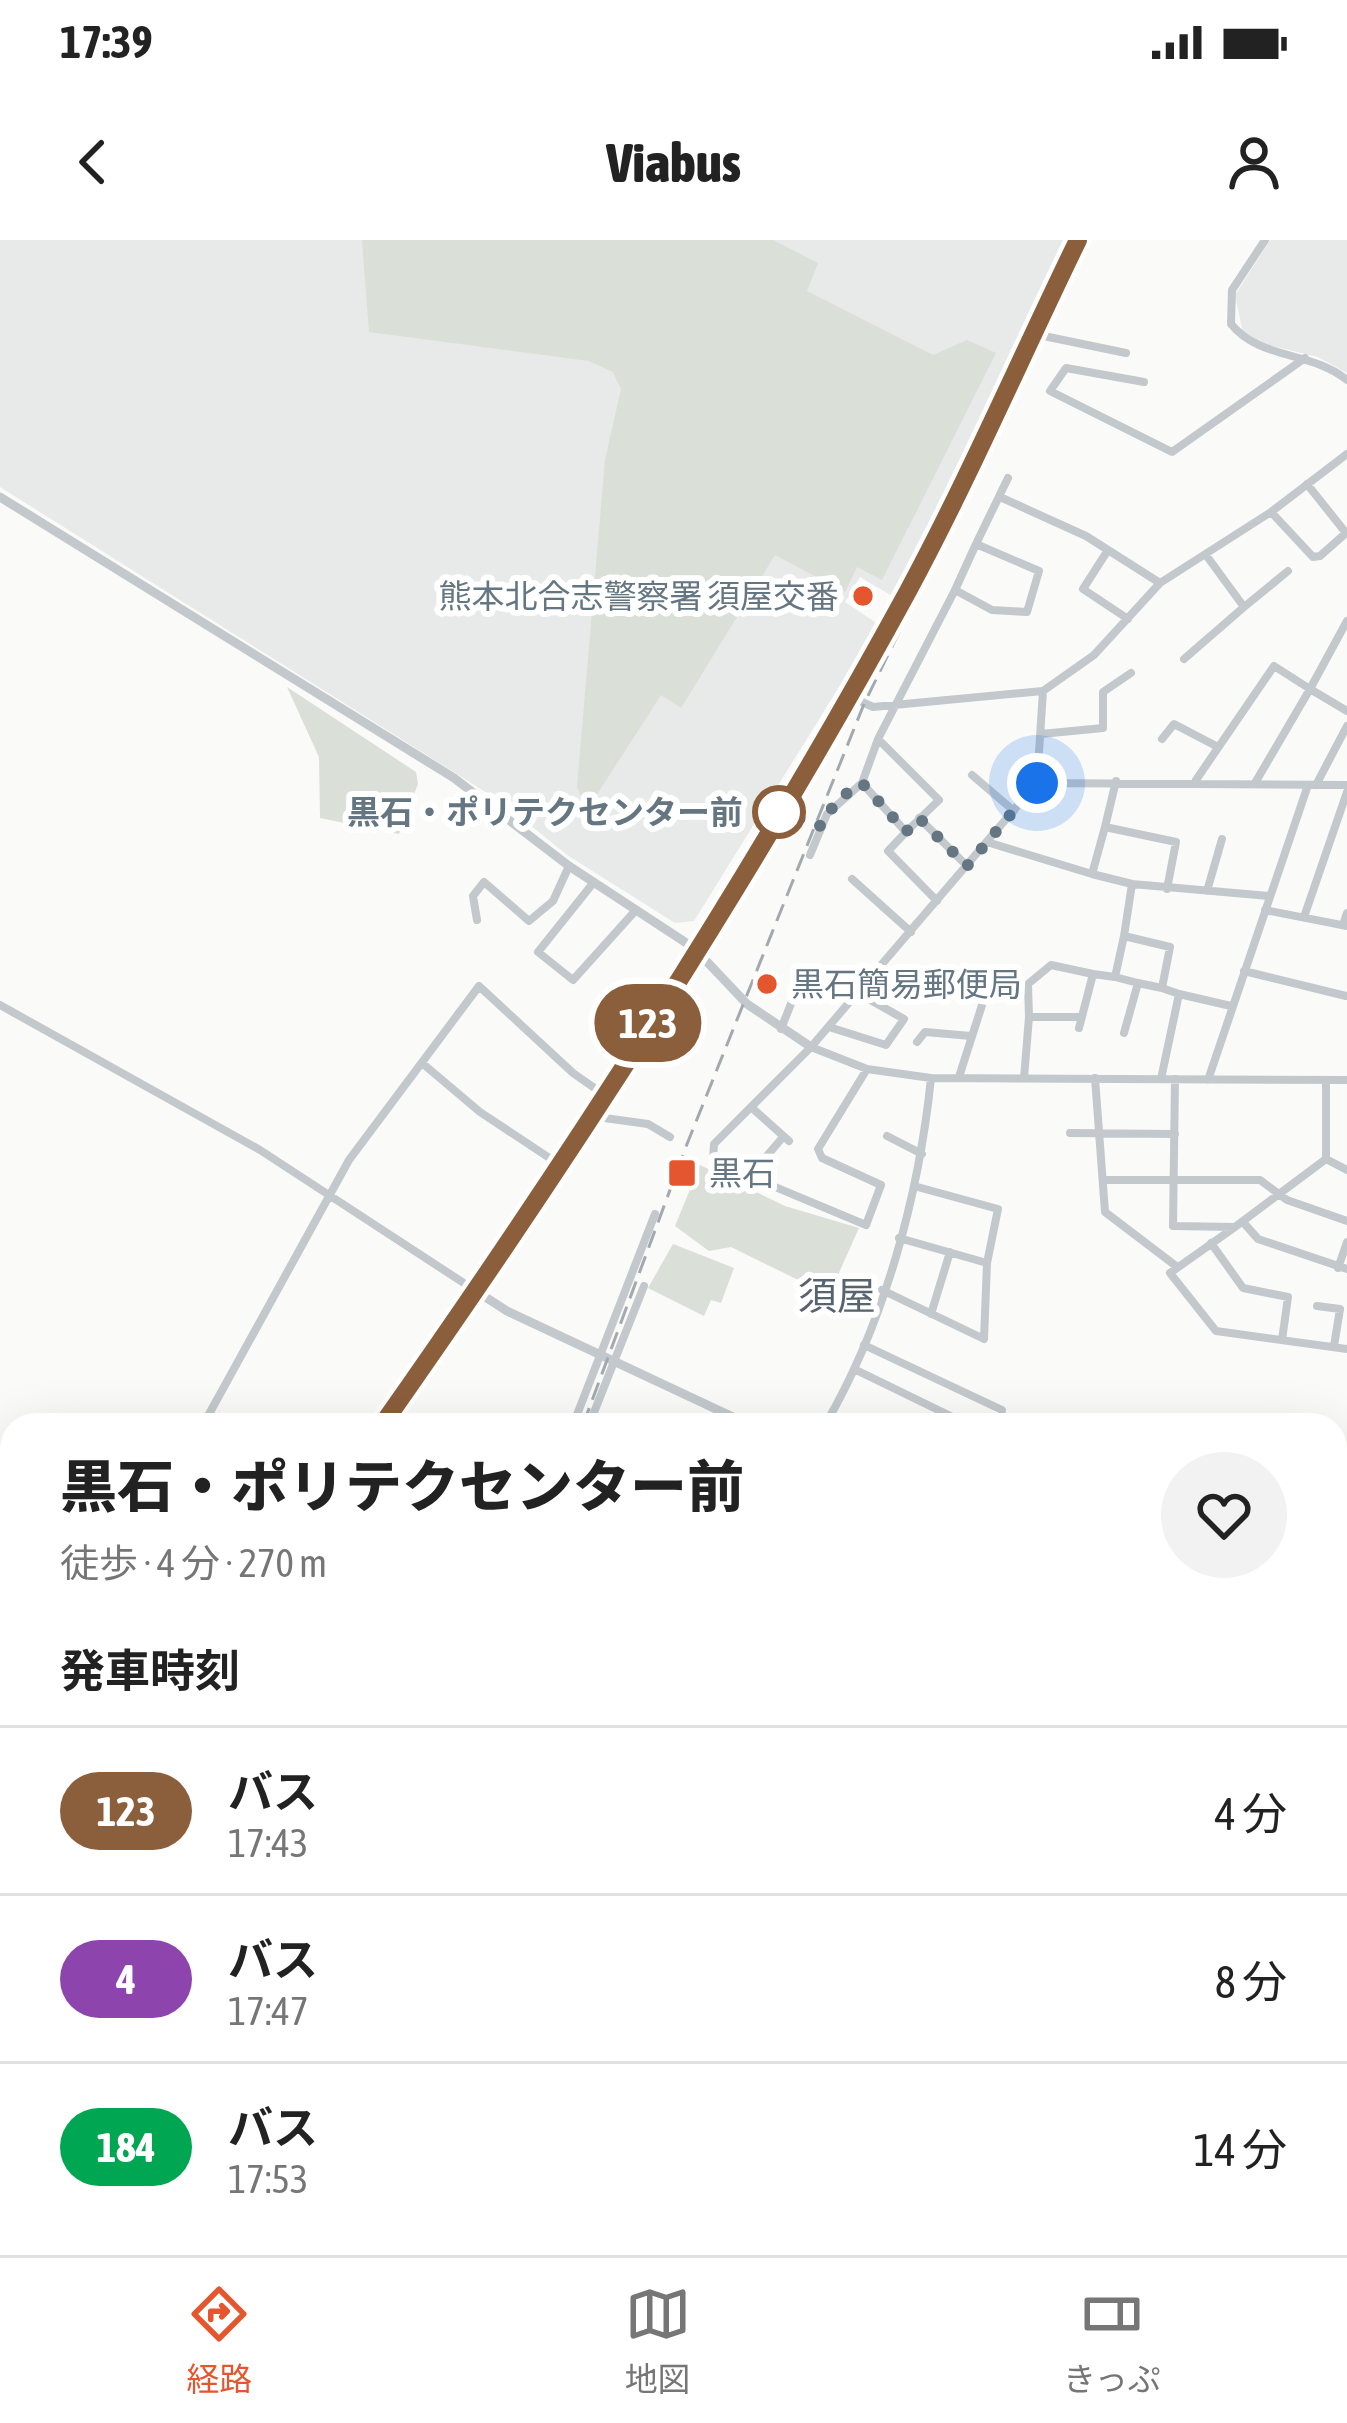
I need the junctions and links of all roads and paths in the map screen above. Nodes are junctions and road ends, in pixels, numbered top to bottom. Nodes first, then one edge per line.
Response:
1 (1078, 240) edge
2 (1247, 240) edge
3 (1263, 243) edge
4 (1033, 334) junction
5 (1126, 353) dead end
6 (1305, 358) junction
7 (1347, 380) edge
8 (1144, 382) dead end
9 (1347, 454) edge
10 (1008, 478) dead end
11 (1307, 484) junction
12 (1000, 496) junction
13 (0, 497) edge
14 (1271, 512) junction
15 (976, 544) junction
16 (1108, 550) junction
17 (1206, 555) junction
18 (1288, 572) dead end
19 (1160, 583) junction
20 (955, 590) junction
21 (1244, 607) junction
22 (1128, 619) junction
23 (1347, 621) edge
24 (1184, 659) dead end
25 (1131, 673) dead end
26 (1310, 688) junction
27 (1043, 691) junction
28 (847, 695) junction
29 (896, 704) junction
30 (1347, 711) edge
31 (1347, 727) edge
32 (1041, 734) junction
33 (878, 739) junction
34 (1162, 739) dead end
35 (1218, 748) junction
36 (972, 775) dead end
37 (1116, 781) junction
38 (1195, 782) junction
39 (862, 783) junction
40 (1037, 783) junction
41 (1256, 783) junction
42 (1312, 785) junction
43 (1347, 789) edge
44 (1014, 811) junction
45 (919, 818) junction
46 (1105, 827) junction
47 (906, 832) junction
48 (1222, 839) dead end
49 (987, 842) junction
50 (810, 855) dead end
51 (569, 866) junction
52 (967, 866) junction
53 (1092, 874) junction
54 (852, 879) dead end
55 (594, 882) junction
56 (1132, 884) junction
57 (1167, 889) junction
58 (1207, 892) junction
59 (1269, 896) junction
60 (937, 901) junction
61 (637, 910) junction
62 (1264, 910) junction
63 (1347, 913) edge
64 (1304, 917) junction
65 (477, 920) dead end
66 (1345, 925) edge
67 (911, 932) junction
68 (1124, 936) junction
69 (694, 949) junction
70 (804, 971) dead end
71 (1244, 971) junction
72 (1093, 974) junction
73 (1114, 977) junction
74 (1138, 982) junction
75 (1162, 988) junction
76 (858, 993) junction
77 (1179, 994) junction
78 (1346, 995) edge
79 (983, 1002) dead end
80 (0, 1005) edge
81 (1231, 1006) junction
82 (1029, 1017) junction
83 (829, 1028) junction
84 (780, 1030) junction
85 (1124, 1034) dead end
86 (971, 1036) junction
87 (917, 1042) dead end
88 (811, 1048) junction
89 (422, 1063) junction
90 (867, 1069) junction
91 (959, 1077) junction
92 (931, 1078) junction
93 (1024, 1078) junction
94 (1095, 1078) junction
95 (1161, 1079) junction
96 (1175, 1079) junction
97 (1208, 1080) junction
98 (1326, 1080) junction
99 (1347, 1080) edge
100 (603, 1094) junction
101 (751, 1107) junction
102 (589, 1115) junction
103 (1070, 1133) dead end
104 (1097, 1134) junction
105 (1175, 1134) junction
106 (886, 1136) dead end
107 (670, 1137) dead end
108 (922, 1154) junction
109 (1326, 1159) junction
110 (557, 1163) junction
111 (1347, 1170) edge
112 (1104, 1180) junction
113 (1174, 1180) junction
114 (754, 1182) junction
115 (914, 1186) junction
116 (329, 1194) junction
117 (1278, 1195) junction
118 (655, 1214) dead end
119 (1347, 1221) edge
120 (1239, 1225) junction
121 (899, 1238) junction
122 (1347, 1242) edge
123 (1211, 1243) junction
124 (950, 1252) junction
125 (987, 1263) junction
126 (1176, 1266) junction
127 (1343, 1268) edge
128 (644, 1286) dead end
129 (882, 1290) junction
130 (476, 1291) junction
131 (1317, 1306) dead end
132 (1343, 1310) edge
133 (932, 1314) junction
134 (1282, 1340) junction
135 (864, 1345) junction
136 (1334, 1346) junction
137 (1347, 1349) edge
138 (603, 1357) junction
139 (614, 1363) junction
140 (854, 1369) junction
141 (210, 1413) edge
142 (390, 1413) edge
143 (578, 1413) edge
144 (594, 1413) edge
145 (724, 1413) edge
146 (831, 1413) edge
147 (944, 1413) edge
148 (1001, 1413) edge

1 - 4 highway
2 - 3 street
3 - 6 street
4 - 5 street
4 - 28 highway
6 - 7 street
6 - 8 street
9 - 11 street
10 - 12 street
11 - 14 street
11 - 14 street
12 - 15 street
12 - 16 street
13 - 51 street
14 - 17 street
15 - 20 street
15 - 20 street
16 - 19 street
16 - 22 street
17 - 19 street
17 - 21 street
18 - 21 street
19 - 22 street
20 - 29 street
21 - 24 street
22 - 27 street
23 - 26 street
25 - 32 street
26 - 30 street
26 - 35 street
26 - 41 street
27 - 29 street
27 - 32 street
28 - 29 street
28 - 69 highway
29 - 33 street
31 - 42 street
32 - 40 street
33 - 39 street
33 - 45 street
34 - 35 street
35 - 38 street
36 - 44 street
37 - 38 street
37 - 40 street
37 - 46 street
38 - 41 street
39 - 47 street
39 - 50 street
40 - 44 street
41 - 42 street
42 - 43 street
42 - 59 street
43 - 64 street
44 - 49 street
45 - 47 street
45 - 52 street
46 - 53 street
46 - 57 street
47 - 60 street
48 - 58 street
49 - 52 street
49 - 53 street
51 - 55 street
51 - 65 street
52 - 60 street
53 - 56 street
54 - 67 street
55 - 61 street
55 - 61 street
56 - 57 street
56 - 68 street
57 - 58 street
58 - 59 street
59 - 62 street
60 - 67 street
61 - 69 street
62 - 64 street
62 - 71 street
63 - 66 street
64 - 66 street
67 - 76 street
68 - 73 street
68 - 75 street
69 - 84 street
69 - 100 highway
70 - 84 street
71 - 78 street
71 - 81 street
72 - 73 street
72 - 82 street
72 - 82 street
73 - 74 street
74 - 75 street
74 - 85 street
75 - 77 street
76 - 83 street
76 - 83 street
77 - 81 street
77 - 95 street
79 - 86 street
80 - 116 street
81 - 97 street
82 - 93 street
83 - 88 street
84 - 88 street
86 - 87 street
86 - 91 street
88 - 90 street
88 - 101 street
89 - 100 street
89 - 110 street
89 - 116 street
90 - 92 street
90 - 114 street
91 - 92 street
91 - 93 street
92 - 108 street
93 - 94 street
94 - 95 street
94 - 104 street
95 - 96 street
96 - 97 street
96 - 105 street
97 - 98 street
98 - 99 street
98 - 109 street
100 - 102 highway
101 - 114 street
101 - 114 street
102 - 107 street
102 - 110 highway
103 - 104 street
104 - 105 street
104 - 112 street
105 - 113 street
106 - 108 street
108 - 115 street
109 - 111 street
109 - 117 street
110 - 130 highway
112 - 113 street
112 - 126 street
113 - 117 street
113 - 120 street
115 - 121 street
115 - 125 street
116 - 130 street
116 - 141 street
117 - 119 street
117 - 120 street
118 - 138 street
120 - 123 street
120 - 127 street
121 - 124 street
121 - 129 street
122 - 127 street
123 - 126 street
123 - 134 street
124 - 125 street
124 - 133 street
125 - 133 street
126 - 134 street
128 - 139 street
129 - 133 street
129 - 135 street
130 - 138 street
130 - 142 highway
131 - 132 street
132 - 136 street
134 - 136 street
135 - 140 street
135 - 148 street
136 - 137 street
138 - 139 street
138 - 143 street
139 - 144 street
139 - 145 street
140 - 146 street
140 - 147 street

